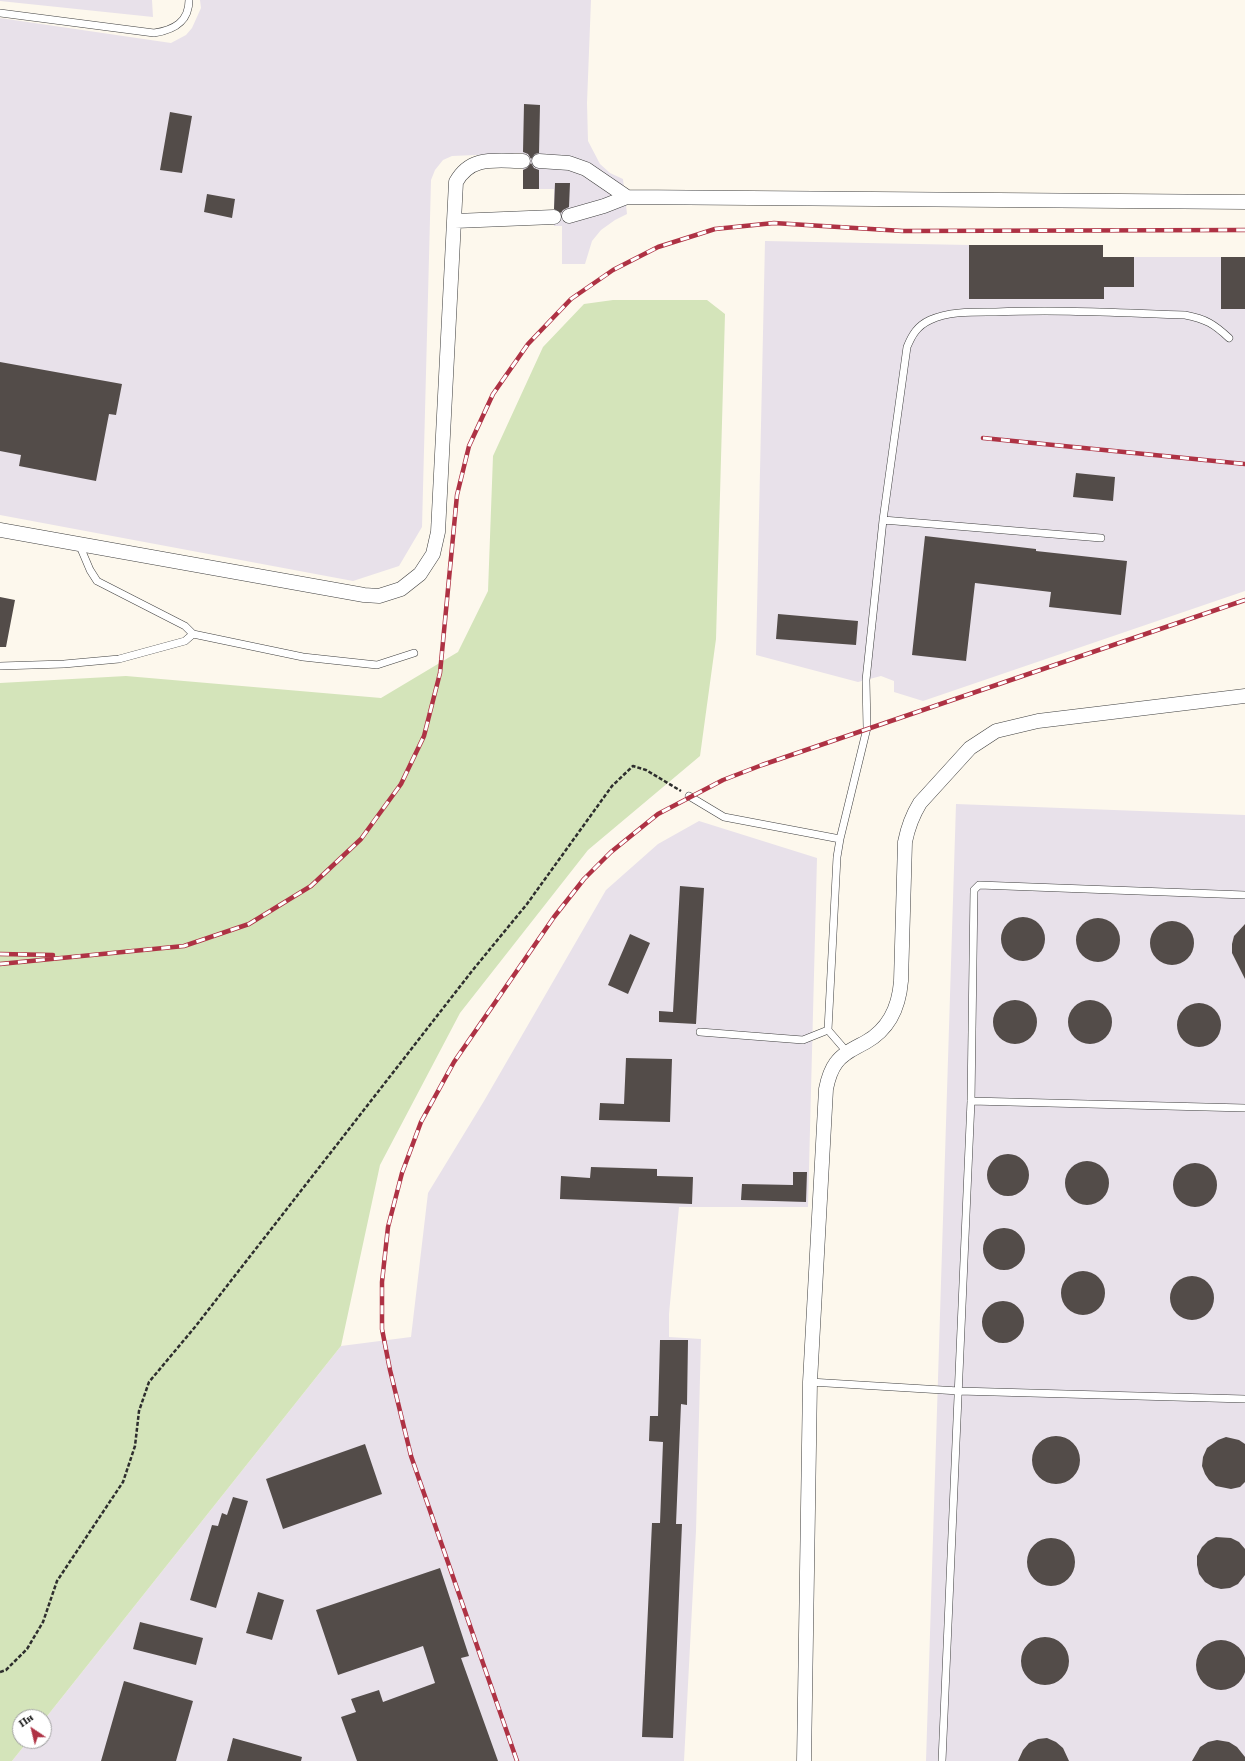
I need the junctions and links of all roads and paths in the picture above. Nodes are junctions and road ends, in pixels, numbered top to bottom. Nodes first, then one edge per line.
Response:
1 (188, 0) edge
2 (0, 13) edge
3 (523, 161) dead end
4 (539, 161) dead end
5 (627, 197) junction
6 (1245, 202) edge
7 (569, 216) dead end
8 (554, 217) dead end
9 (455, 221) junction
10 (1229, 338) dead end
11 (883, 520) junction
12 (0, 530) edge
13 (1101, 538) dead end
14 (79, 544) junction
15 (193, 634) junction
16 (414, 653) dead end
17 (0, 666) edge
18 (1245, 696) edge
19 (689, 796) joint
20 (840, 839) junction
21 (1245, 895) edge
22 (828, 1030) junction
23 (700, 1032) dead end
24 (847, 1052) junction
25 (971, 1101) junction
26 (1245, 1108) edge
27 (810, 1382) junction
28 (959, 1391) junction
29 (1245, 1399) edge
30 (0, 1672) edge
31 (804, 1761) edge
32 (942, 1761) edge

1 - 2 lane
3 - 9 street
4 - 5 street
5 - 6 street
5 - 7 street
8 - 9 street
9 - 14 street
10 - 11 lane
11 - 13 lane
11 - 20 lane
12 - 14 street
14 - 15 lane
15 - 16 lane
15 - 17 lane
18 - 24 street
19 - 20 lane
19 - 30 path
20 - 22 lane
21 - 25 lane
22 - 23 lane
22 - 24 lane
24 - 27 street
25 - 26 lane
25 - 28 lane
27 - 28 lane
27 - 31 street
28 - 29 lane
28 - 32 lane

